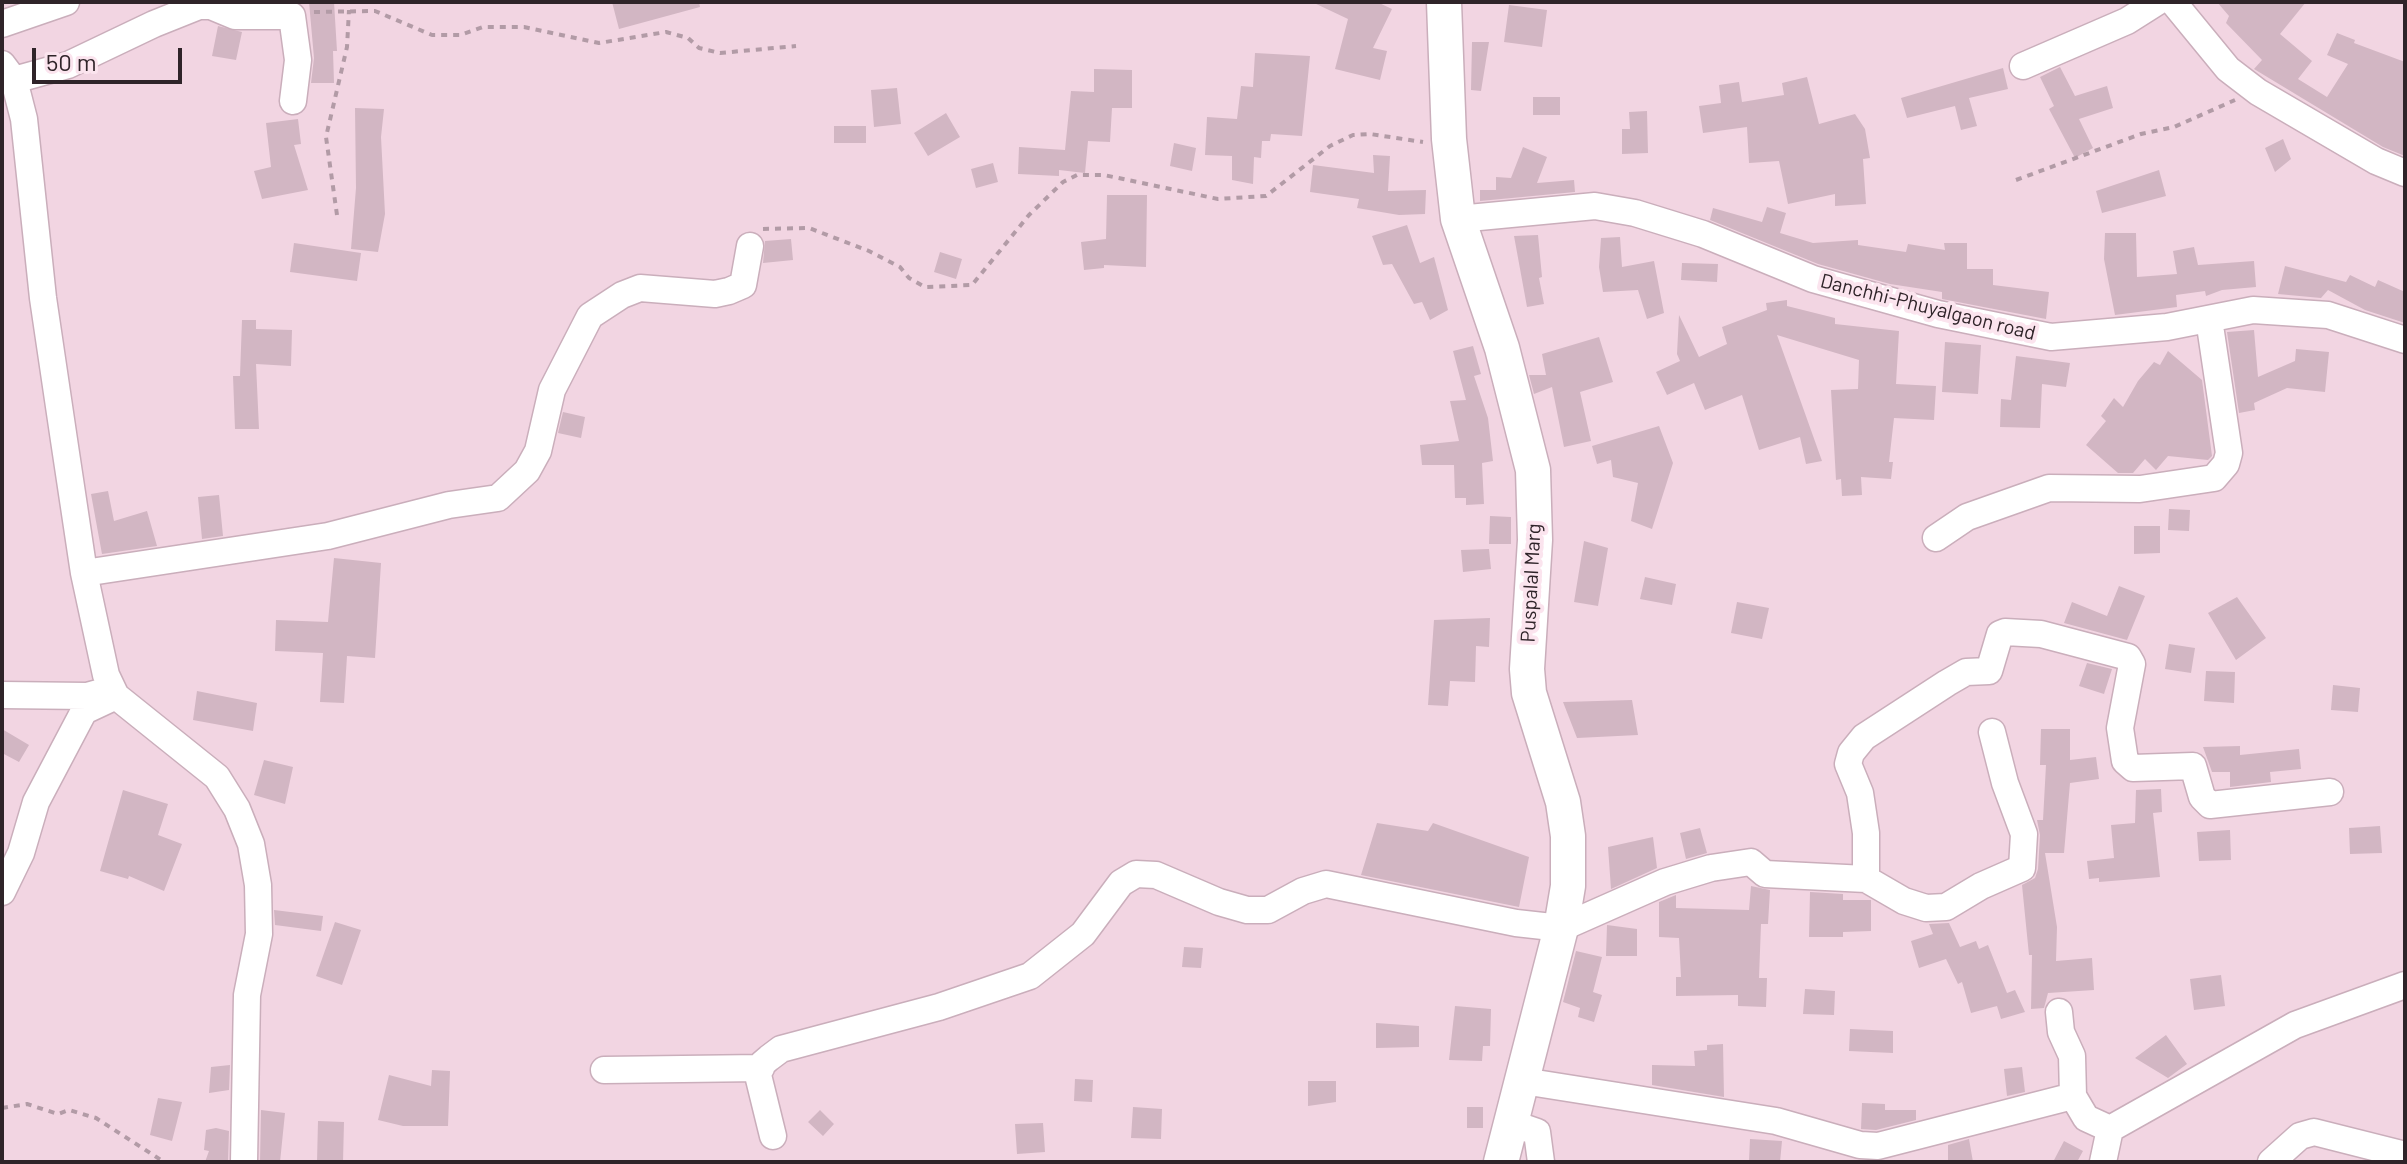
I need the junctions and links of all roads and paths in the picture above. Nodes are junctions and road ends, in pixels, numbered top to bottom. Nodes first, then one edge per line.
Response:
1 (66, 2) edge
2 (1444, 2) edge
3 (2157, 2) edge
4 (2173, 2) edge
5 (349, 10) junction
6 (292, 16) junction
7 (2, 24) edge
8 (796, 46) dead end
9 (2023, 66) dead end
10 (8, 72) edge
11 (2258, 92) junction
12 (293, 101) dead end
13 (1449, 139) junction
14 (2405, 173) edge
15 (2016, 180) dead end
16 (337, 215) dead end
17 (1458, 219) junction
18 (755, 238) joint
19 (2209, 319) junction
20 (2405, 340) edge
21 (1936, 538) dead end
22 (84, 573) junction
23 (114, 693) junction
24 (2, 695) edge
25 (1992, 732) dead end
26 (2330, 792) dead end
27 (1866, 879) junction
28 (2, 892) edge
29 (1561, 928) junction
30 (2405, 985) edge
31 (2059, 1012) dead end
32 (761, 1068) junction
33 (604, 1070) dead end
34 (1523, 1081) junction
35 (2073, 1096) junction
36 (2, 1108) edge
37 (1511, 1123) junction
38 (2110, 1129) junction
39 (773, 1136) dead end
40 (2405, 1155) edge
41 (164, 1162) edge
42 (244, 1162) edge
43 (1501, 1162) edge
44 (1541, 1162) edge
45 (2103, 1162) edge
46 (2271, 1162) edge

1 - 7 street
2 - 13 main road, Puspalal Marg
3 - 9 street
4 - 11 street
5 - 6 path
5 - 8 path
5 - 16 path
6 - 10 street
6 - 12 street
10 - 22 street
11 - 14 street
11 - 15 path
13 - 17 main road, Puspalal Marg
13 - 18 path
17 - 19 street, Danchhi-Phuyalgaon road
17 - 29 main road, Puspalal Marg
18 - 22 street
19 - 20 street, Danchhi-Phuyalgaon road
19 - 21 street
22 - 23 street
23 - 24 street
23 - 28 street
23 - 42 street
25 - 27 street
26 - 27 street
27 - 29 street
29 - 32 street
29 - 34 main road, Puspalal Marg
30 - 38 street
31 - 35 street
32 - 33 street
32 - 39 street
34 - 35 street
34 - 37 main road, Puspalal Marg
35 - 38 street
36 - 41 path
37 - 43 main road, Puspalal Marg
37 - 44 street
38 - 45 street
40 - 46 street

